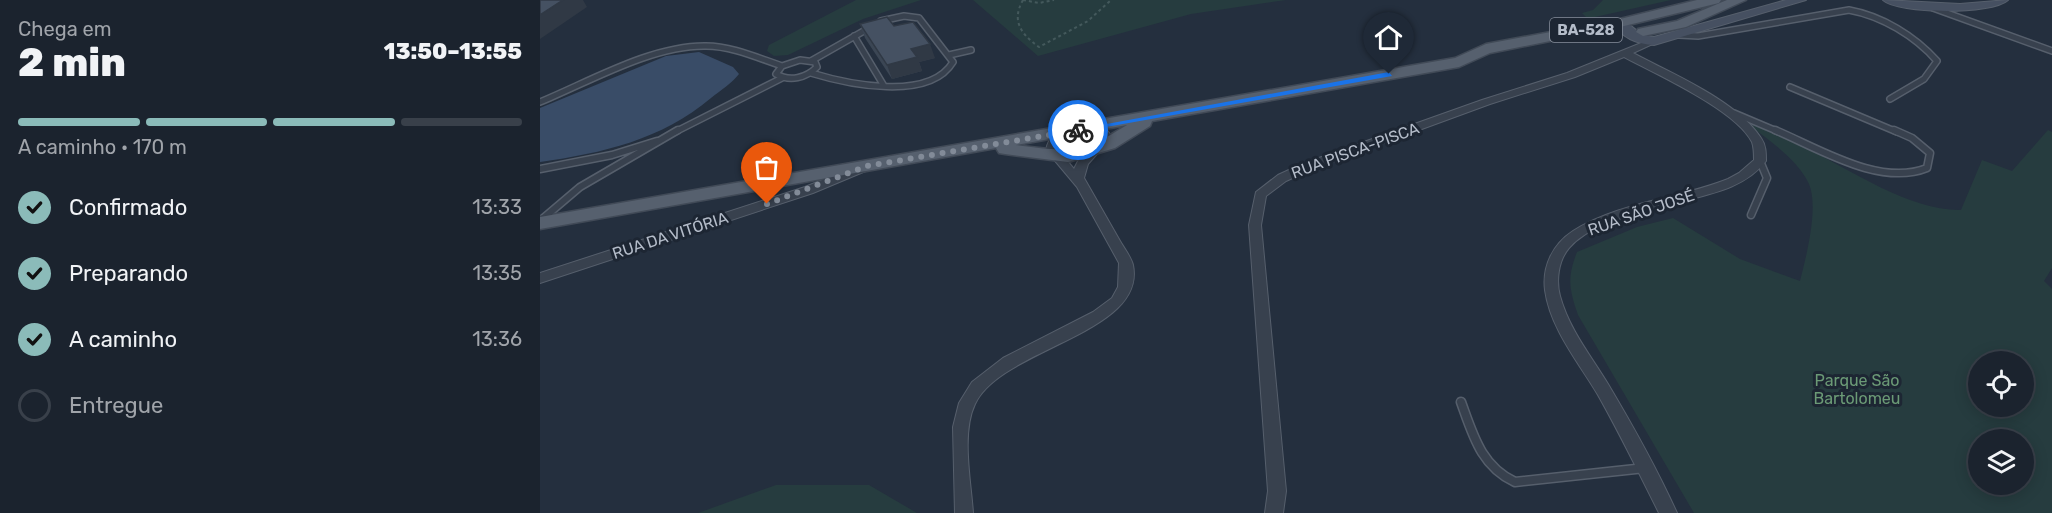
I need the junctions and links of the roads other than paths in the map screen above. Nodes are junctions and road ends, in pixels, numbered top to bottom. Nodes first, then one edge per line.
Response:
1 (1714, 0) edge
2 (1739, 0) edge
3 (1800, 0) edge
4 (1889, 0) edge
5 (2002, 0) edge
6 (1691, 3) edge
7 (1925, 5) junction
8 (1620, 23) junction
9 (1632, 34) junction
10 (1674, 35) junction
11 (854, 36) junction
12 (1654, 41) junction
13 (971, 50) dead end
14 (2052, 51) edge
15 (1625, 53) junction
16 (949, 56) junction
17 (811, 61) junction
18 (1459, 62) junction
19 (782, 66) junction
20 (811, 73) junction
21 (782, 78) junction
22 (884, 86) junction
23 (1790, 87) dead end
24 (1890, 99) dead end
25 (1708, 100) junction
26 (540, 102) edge
27 (1156, 116) junction
28 (1088, 128) junction
29 (1064, 132) junction
30 (663, 138) junction
31 (980, 146) junction
32 (1096, 149) junction
33 (1056, 157) junction
34 (1760, 161) junction
35 (867, 166) junction
36 (540, 168) edge
37 (1082, 186) junction
38 (1751, 215) dead end
39 (540, 222) edge
40 (540, 278) edge
41 (1461, 402) dead end
42 (1646, 468) junction
43 (964, 513) edge
44 (1274, 513) edge
45 (1668, 513) edge

1 - 6 main road, BA-528
2 - 9 main road
3 - 10 street
4 - 7 street
5 - 7 street
6 - 8 main road, BA-528
7 - 14 lane
8 - 9 street
8 - 18 main road, BA-528
9 - 12 street
9 - 18 main road
10 - 12 street
10 - 24 lane
11 - 16 lane
11 - 17 lane
11 - 22 lane
12 - 15 street, RUA PISCA-PISCA
13 - 16 lane
15 - 25 street
15 - 44 street, RUA PISCA-PISCA
16 - 22 lane
17 - 19 lane
17 - 20 lane
18 - 27 main road, BA-528
19 - 21 lane
19 - 26 lane
20 - 21 lane
20 - 22 lane
21 - 30 lane
23 - 25 lane
25 - 34 street
27 - 28 main road, BA-528
27 - 32 main road
28 - 29 main road, BA-528
28 - 32 street
29 - 31 main road, BA-528
29 - 33 street
30 - 36 lane
30 - 39 lane
31 - 33 main road
31 - 35 main road, BA-528
32 - 33 main road
32 - 37 street
33 - 37 street
34 - 38 lane
34 - 42 street, RUA SÃO JOSÉ
35 - 39 main road, BA-528
35 - 40 street, RUA DA VITÓRIA
37 - 43 street
41 - 42 lane
42 - 45 street, RUA SÃO JOSÉ

